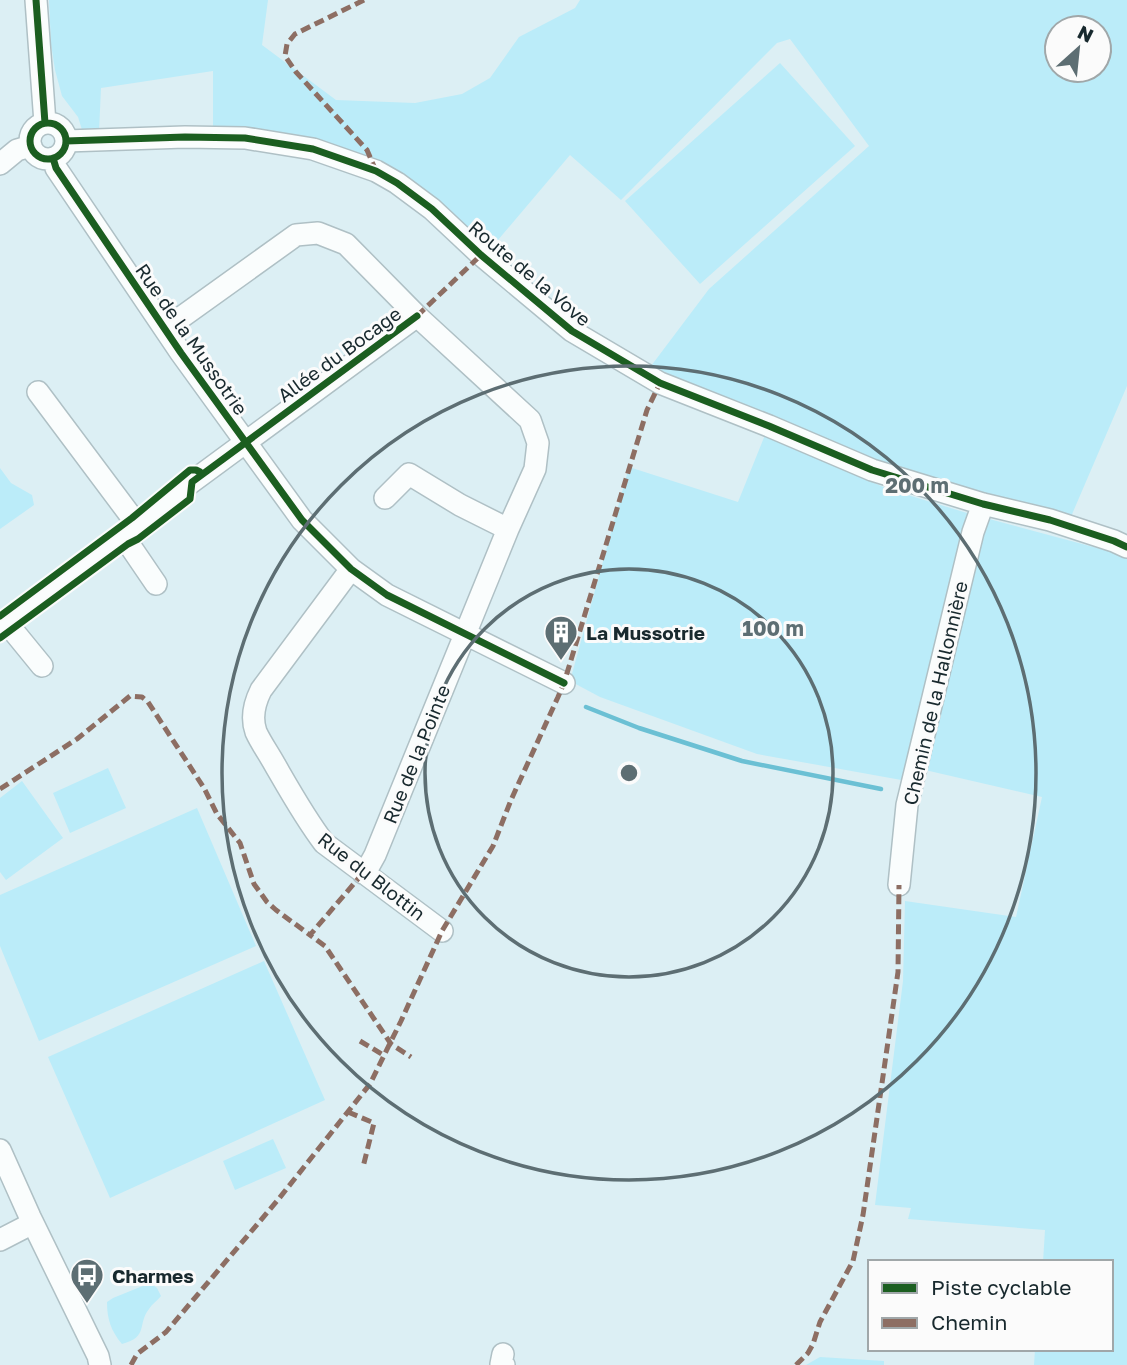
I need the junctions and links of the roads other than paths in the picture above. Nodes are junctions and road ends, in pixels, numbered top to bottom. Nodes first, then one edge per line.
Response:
1 (36, 0) edge
2 (45, 124) junction
3 (66, 141) junction
4 (31, 146) junction
5 (53, 158) junction
6 (0, 164) edge
7 (417, 316) junction
8 (165, 330) junction
9 (38, 392) dead end
10 (245, 442) junction
11 (385, 498) dead end
12 (983, 504) junction
13 (508, 529) junction
14 (130, 530) junction
15 (1127, 547) edge
16 (351, 569) junction
17 (156, 584) dead end
18 (3, 624) edge
19 (465, 634) junction
20 (43, 666) dead end
21 (564, 682) dead end
22 (363, 873) junction
23 (899, 885) dead end
24 (442, 931) dead end
25 (0, 1150) edge
26 (33, 1223) junction
27 (0, 1240) edge
28 (100, 1365) edge

1 - 2 street
2 - 3 street
2 - 4 street
3 - 5 street
3 - 12 street, Route de la Vove
4 - 5 street
4 - 6 street
5 - 8 street, Rue de la Mussotrie
7 - 8 street, Rue de la Pointe
7 - 10 street, Allée du Bocage
7 - 13 street, Rue de la Pointe
8 - 10 street, Rue de la Mussotrie
9 - 14 street
10 - 14 street, Allée du Bocage
10 - 16 street, Rue de la Mussotrie
11 - 13 street
12 - 15 street, Route de la Vove
12 - 23 street, Chemin de la Hallonnière
13 - 19 street, Rue de la Pointe
14 - 17 street
14 - 18 street, Allée du Bocage
16 - 19 street, Rue de la Mussotrie
16 - 22 street, Rue du Blottin
18 - 20 street
19 - 21 street, Rue de la Mussotrie
19 - 22 street, Rue de la Pointe
22 - 24 street, Rue du Blottin
25 - 26 street
26 - 27 street
26 - 28 street

